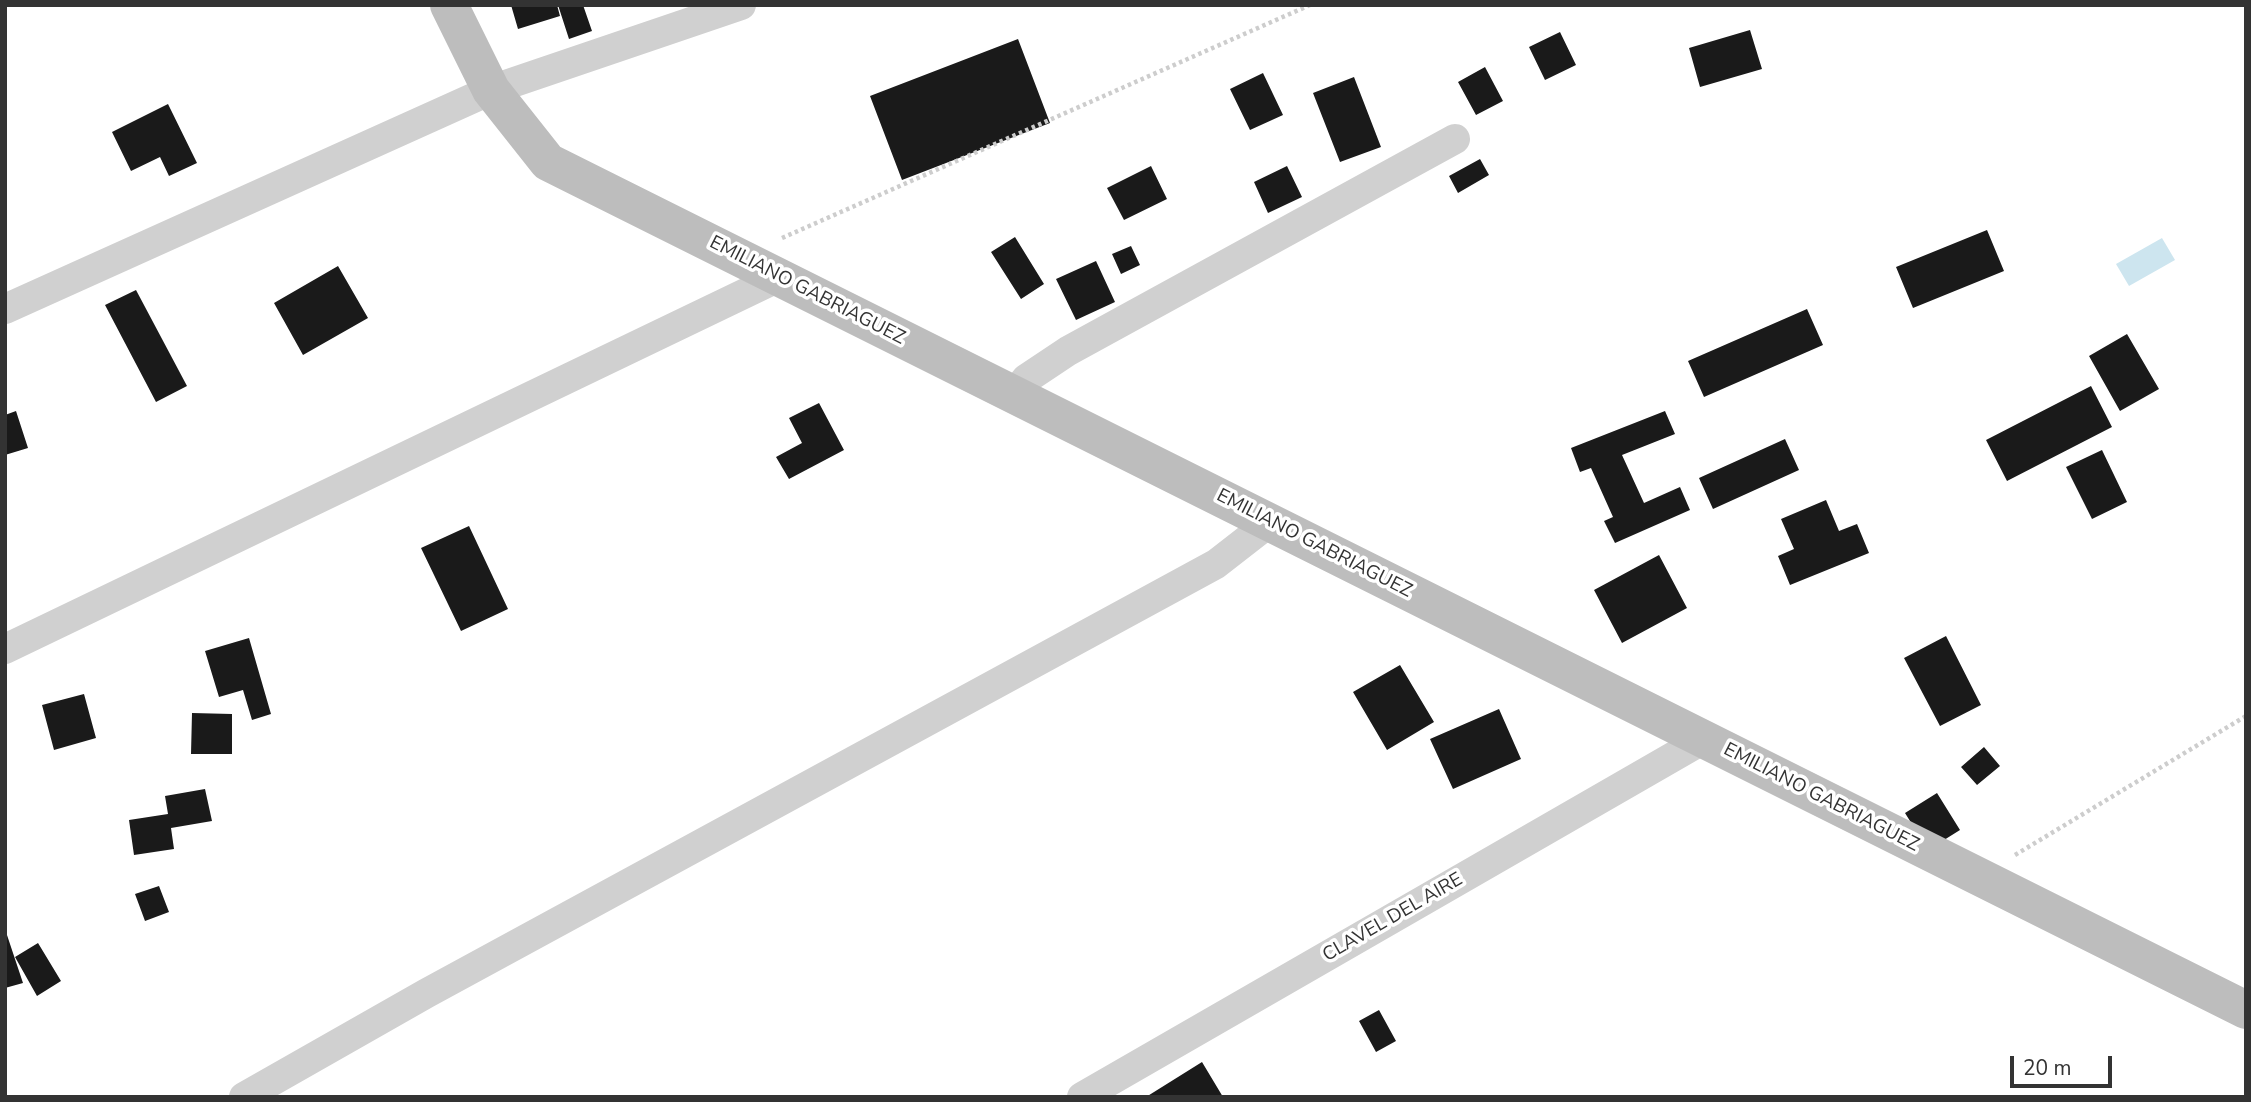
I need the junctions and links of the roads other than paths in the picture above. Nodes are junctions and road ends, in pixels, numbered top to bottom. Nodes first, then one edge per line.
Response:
1 (449, 5) edge
2 (741, 5) edge
3 (491, 90) junction
4 (1455, 139) dead end
5 (779, 276) junction
6 (5, 309) edge
7 (1014, 394) junction
8 (1270, 523) junction
9 (5, 649) edge
10 (1704, 740) junction
11 (2246, 1010) edge
12 (244, 1097) edge
13 (1082, 1097) edge

1 - 3 main road, EMILIANO GABRIAGUEZ
2 - 3 street
3 - 5 main road, EMILIANO GABRIAGUEZ
3 - 6 street
4 - 7 street
5 - 7 main road, EMILIANO GABRIAGUEZ
5 - 9 street
7 - 8 main road, EMILIANO GABRIAGUEZ
8 - 10 main road, EMILIANO GABRIAGUEZ
8 - 12 street
10 - 11 main road, EMILIANO GABRIAGUEZ
10 - 13 street, CLAVEL DEL AIRE

